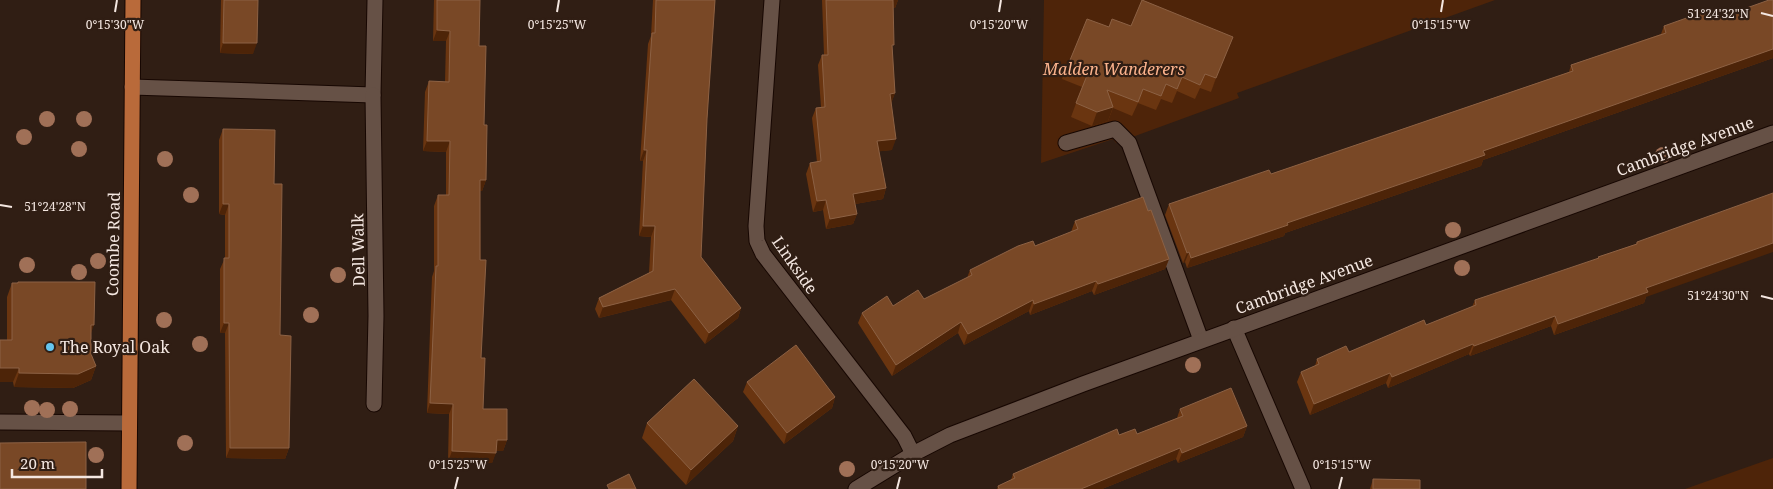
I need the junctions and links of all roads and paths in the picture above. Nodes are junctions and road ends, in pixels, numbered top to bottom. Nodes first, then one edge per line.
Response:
1 (133, 0) edge
2 (375, 0) edge
3 (772, 0) edge
4 (132, 87) junction
5 (373, 95) junction
6 (1773, 133) edge
7 (1066, 143) dead end
8 (1234, 328) junction
9 (1201, 340) junction
10 (374, 404) dead end
11 (0, 422) edge
12 (129, 423) junction
13 (913, 454) junction
14 (129, 489) edge
15 (856, 489) edge
16 (1303, 489) edge

1 - 4 main road, Coombe Road
2 - 5 street, Dell Walk
3 - 13 street, Linkside
4 - 5 street
4 - 12 main road, Coombe Road
5 - 10 street, Dell Walk
6 - 8 street, Cambridge Avenue
7 - 9 street
8 - 9 street, Cambridge Avenue
8 - 16 street
9 - 13 street, Cambridge Avenue
11 - 12 street
12 - 14 main road, Coombe Road
13 - 15 street, Cambridge Avenue

